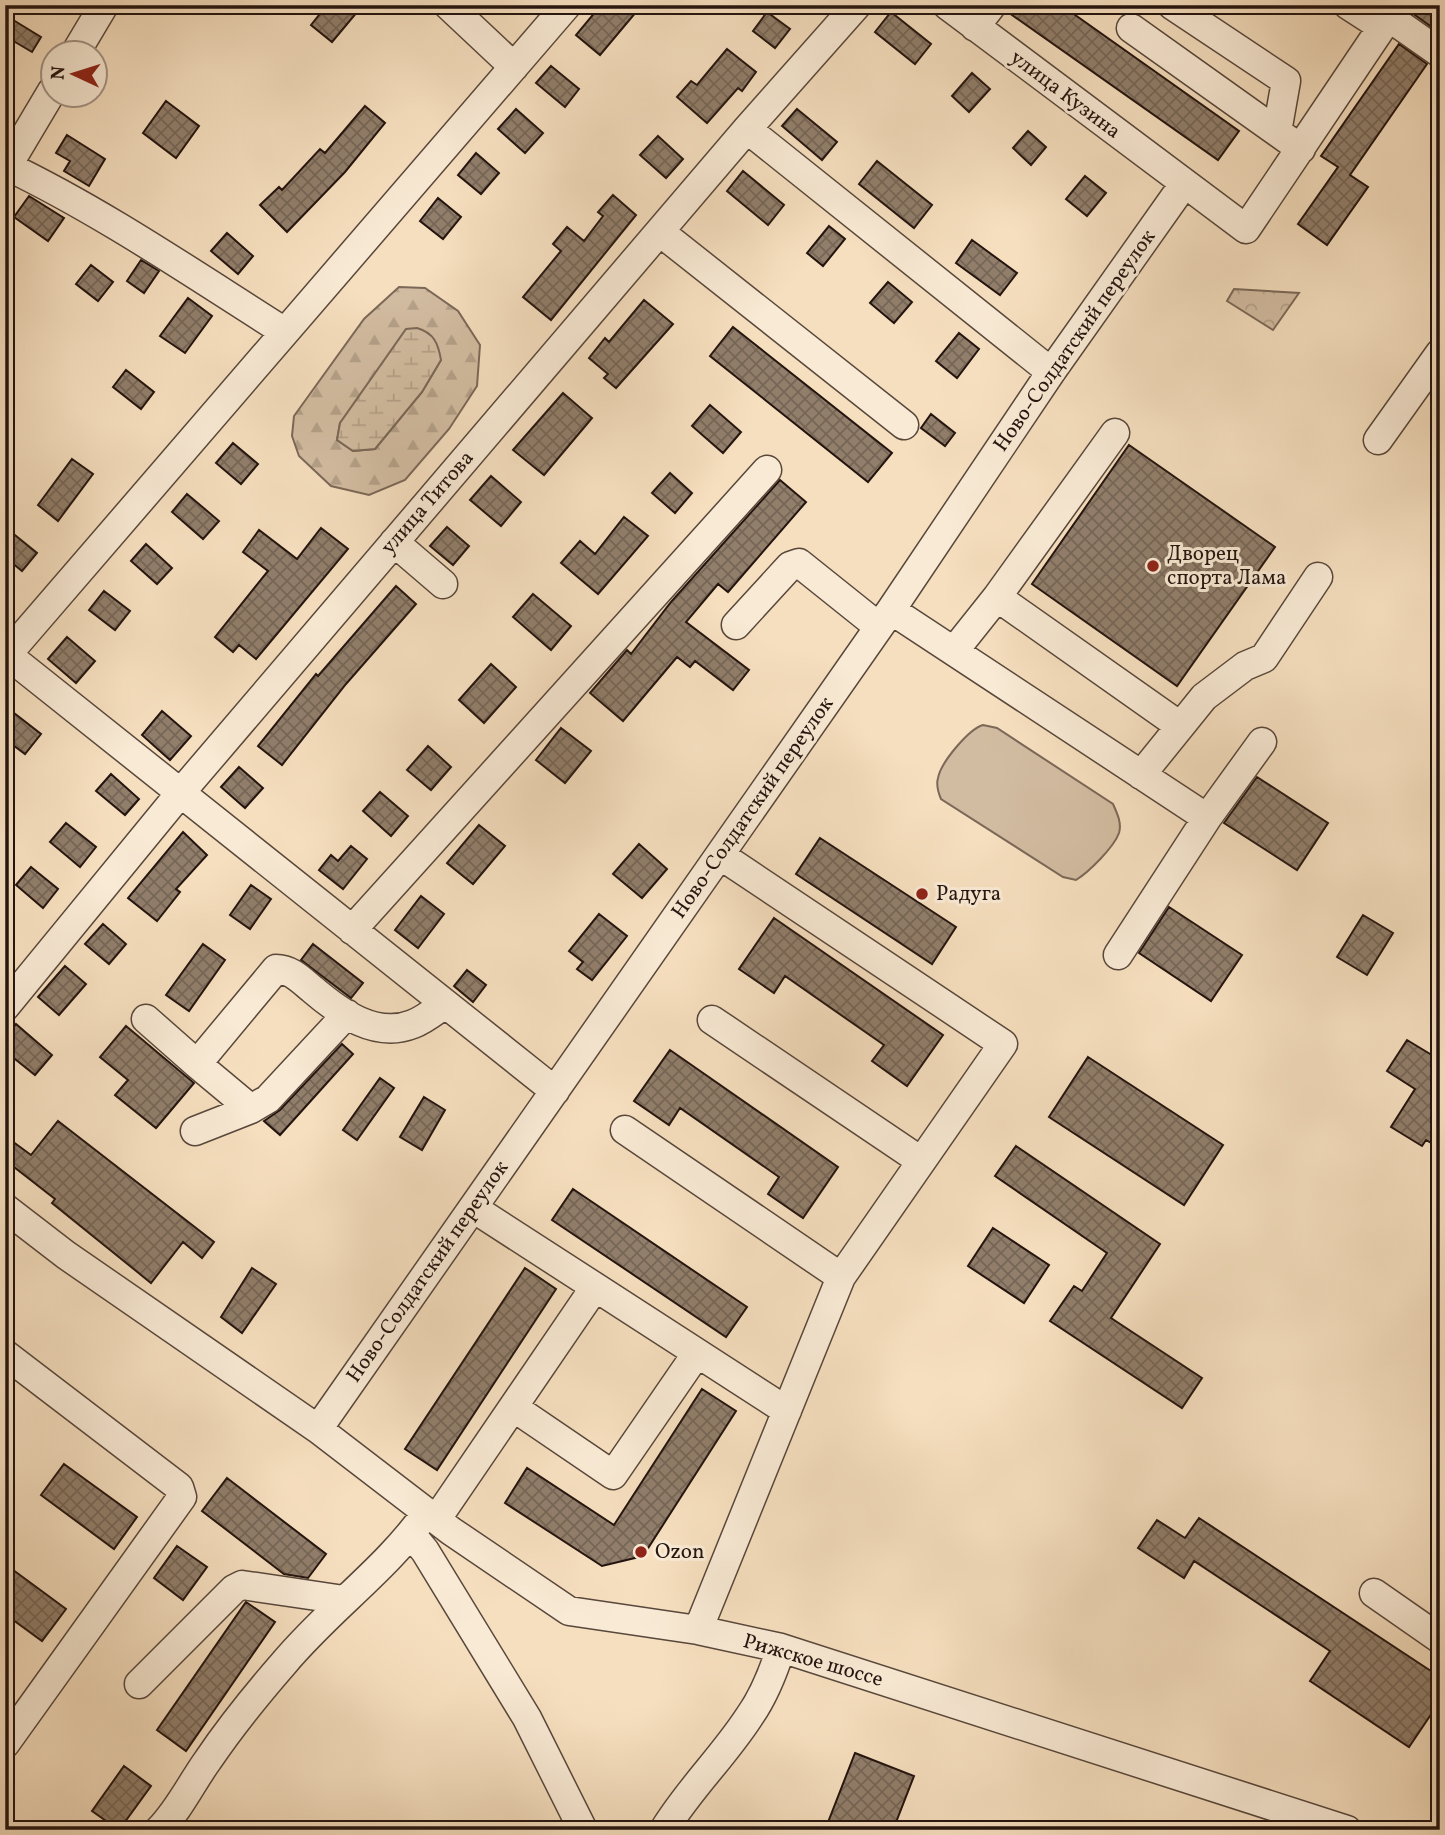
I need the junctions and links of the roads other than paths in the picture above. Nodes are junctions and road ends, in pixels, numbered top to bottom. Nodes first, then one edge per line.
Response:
1 (104, 5) edge
2 (448, 5) edge
3 (567, 5) edge
4 (857, 5) edge
5 (947, 5) edge
6 (992, 5) edge
7 (1172, 5) edge
8 (1348, 5) edge
9 (975, 27) junction
10 (1382, 27) junction
11 (1131, 28) dead end
12 (84, 38) edge
13 (1440, 53) edge
14 (514, 67) junction
15 (42, 108) edge
16 (747, 129) junction
17 (1277, 132) junction
18 (1301, 149) junction
19 (6, 167) edge
20 (1184, 184) junction
21 (660, 232) junction
22 (285, 332) junction
23 (1440, 353) edge
24 (1051, 372) junction
25 (904, 425) dead end
26 (1115, 433) dead end
27 (1378, 440) dead end
28 (767, 470) dead end
29 (394, 542) junction
30 (1318, 577) dead end
31 (443, 584) dead end
32 (997, 597) junction
33 (885, 619) junction
34 (736, 625) dead end
35 (954, 652) junction
36 (6, 655) edge
37 (1180, 726) junction
38 (1262, 742) dead end
39 (1141, 775) junction
40 (181, 791) junction
41 (1207, 818) junction
42 (720, 855) junction
43 (352, 930) junction
44 (1118, 955) dead end
45 (445, 1004) junction
46 (5, 1007) edge
47 (347, 1014) junction
48 (146, 1019) dead end
49 (712, 1020) dead end
50 (197, 1064) junction
51 (555, 1091) junction
52 (251, 1109) junction
53 (625, 1130) dead end
54 (195, 1132) dead end
55 (921, 1161) junction
56 (5, 1208) edge
57 (473, 1208) junction
58 (841, 1277) junction
59 (595, 1287) junction
60 (697, 1353) junction
61 (5, 1354) edge
62 (513, 1407) junction
63 (787, 1411) junction
64 (318, 1429) junction
65 (425, 1522) junction
66 (1374, 1593) dead end
67 (344, 1600) junction
68 (698, 1630) junction
69 (1440, 1639) edge
70 (781, 1648) junction
71 (139, 1684) dead end
72 (5, 1744) edge
73 (162, 1828) edge
74 (583, 1830) edge
75 (664, 1830) edge
76 (1347, 1830) edge

1 - 12 street
2 - 14 street
3 - 14 street
4 - 16 street, улица Титова
5 - 9 street, улица Кузина
6 - 9 street
7 - 17 street
8 - 10 street
9 - 20 street, улица Кузина
10 - 13 street
10 - 18 street
11 - 17 street
14 - 22 street
15 - 19 street
16 - 21 street, улица Титова
16 - 24 street
17 - 18 street
18 - 20 street, улица Кузина
19 - 22 street
20 - 24 street, Ново-Солдатский переулок
21 - 25 street
21 - 29 street, улица Титова
22 - 36 street
23 - 27 street
24 - 33 street, Ново-Солдатский переулок
26 - 32 street
28 - 43 street
29 - 31 street
29 - 40 street, улица Титова
30 - 37 street
32 - 35 street
32 - 37 street
33 - 34 street
33 - 35 street
33 - 42 street, Ново-Солдатский переулок
35 - 39 street
36 - 40 street
37 - 39 street
38 - 41 street
39 - 41 street
40 - 43 street
40 - 46 street, улица Титова
41 - 44 street
42 - 51 street, Ново-Солдатский переулок
42 - 55 street
43 - 45 street
45 - 47 street
45 - 51 street
47 - 50 street
47 - 52 street
48 - 50 street
49 - 55 street
50 - 52 street
51 - 57 street, Ново-Солдатский переулок
52 - 54 street
53 - 58 street
55 - 58 street
56 - 64 street, Рижское шоссе
57 - 59 street
57 - 64 street, Ново-Солдатский переулок
58 - 63 street
59 - 60 street
59 - 62 street
60 - 62 street
60 - 63 street
61 - 72 street
62 - 65 street
63 - 68 street
64 - 65 street, Рижское шоссе
65 - 67 street
65 - 68 street, Рижское шоссе
65 - 74 street
66 - 69 street
67 - 71 street
67 - 73 street
68 - 70 street, Рижское шоссе
70 - 75 street
70 - 76 street, Рижское шоссе

